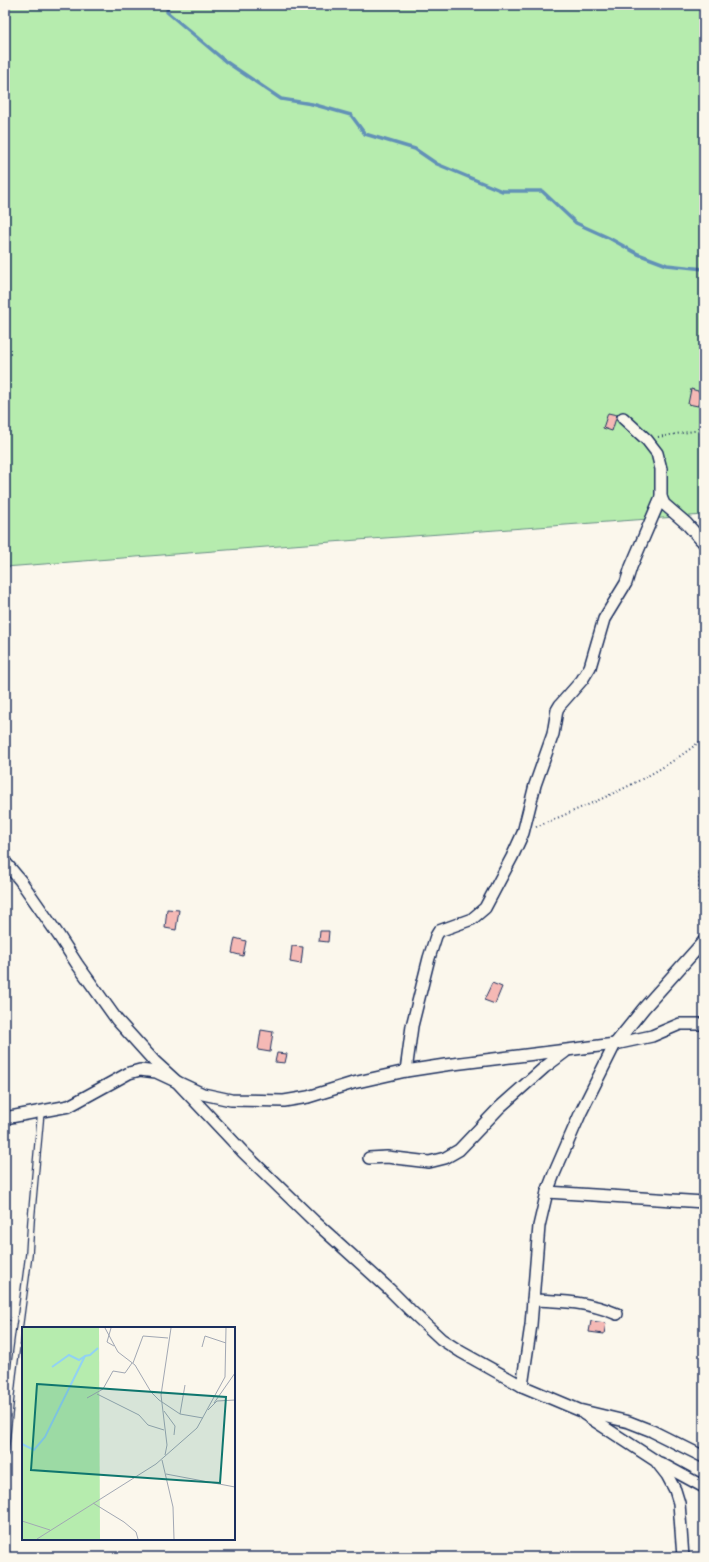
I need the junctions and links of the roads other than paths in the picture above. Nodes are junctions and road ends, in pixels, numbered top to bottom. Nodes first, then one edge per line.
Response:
1 (623, 418) dead end
2 (661, 497) junction
3 (704, 543) edge
4 (5, 862) edge
5 (704, 941) edge
6 (704, 1024) edge
7 (615, 1044) junction
8 (567, 1051) junction
9 (406, 1071) junction
10 (177, 1082) junction
11 (41, 1112) junction
12 (5, 1118) edge
13 (369, 1158) dead end
14 (547, 1192) junction
15 (704, 1202) edge
16 (533, 1300) junction
17 (617, 1314) dead end
18 (522, 1386) junction
19 (579, 1410) junction
20 (5, 1453) edge
21 (704, 1457) edge
22 (656, 1461) junction
23 (704, 1487) edge
24 (683, 1557) edge

1 - 2 street
2 - 3 street
2 - 9 street
4 - 10 street
5 - 7 street
6 - 7 street
7 - 8 street
7 - 14 street
8 - 9 street
8 - 13 street
9 - 10 street
10 - 11 street
10 - 18 street
11 - 12 street
11 - 20 lane
14 - 15 street
14 - 16 street
16 - 17 street
16 - 18 street
18 - 19 street
19 - 21 street
19 - 22 street
22 - 23 street
22 - 24 street

